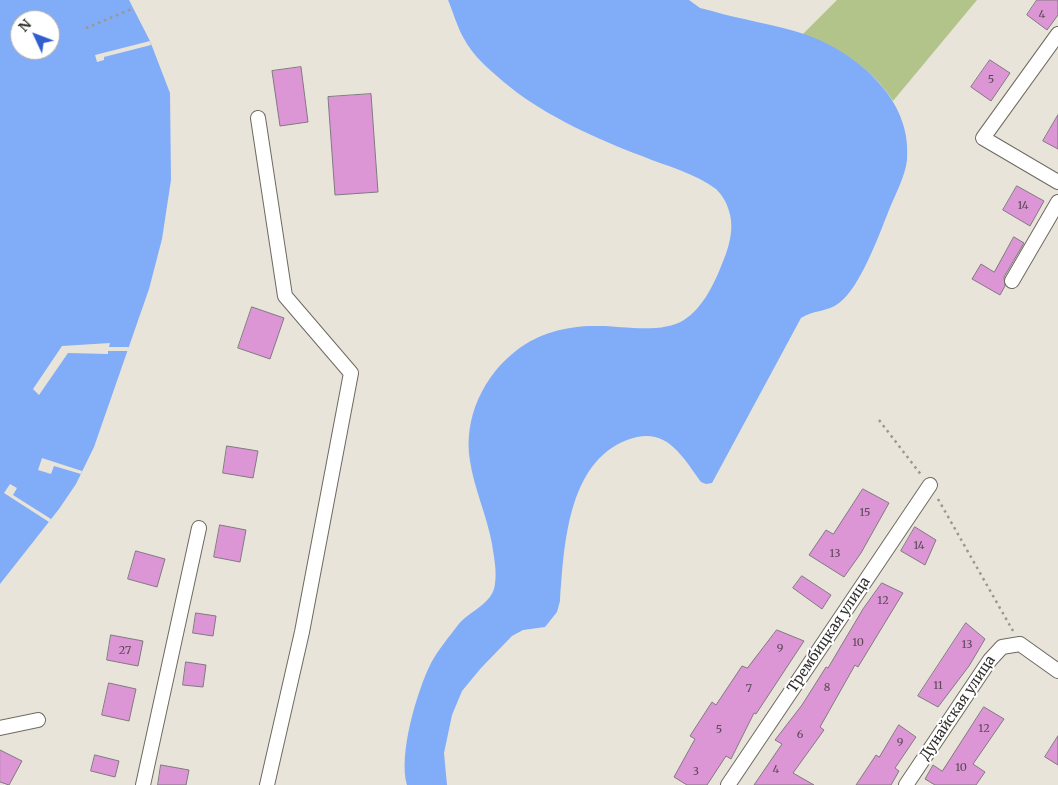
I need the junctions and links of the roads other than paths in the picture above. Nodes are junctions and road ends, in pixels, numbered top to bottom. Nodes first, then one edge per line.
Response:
1 (1058, 34) edge
2 (258, 118) dead end
3 (1058, 182) edge
4 (1058, 202) edge
5 (1012, 282) dead end
6 (930, 485) road end
7 (199, 528) dead end
8 (1058, 671) edge
9 (38, 720) dead end
10 (0, 728) edge
11 (143, 785) edge
12 (267, 785) edge
13 (728, 785) edge
14 (906, 785) edge

1 - 3 street
2 - 12 street
4 - 5 street
6 - 13 street, Трембицкая улица
7 - 11 street
8 - 14 street, Дунайская улица
9 - 10 street

